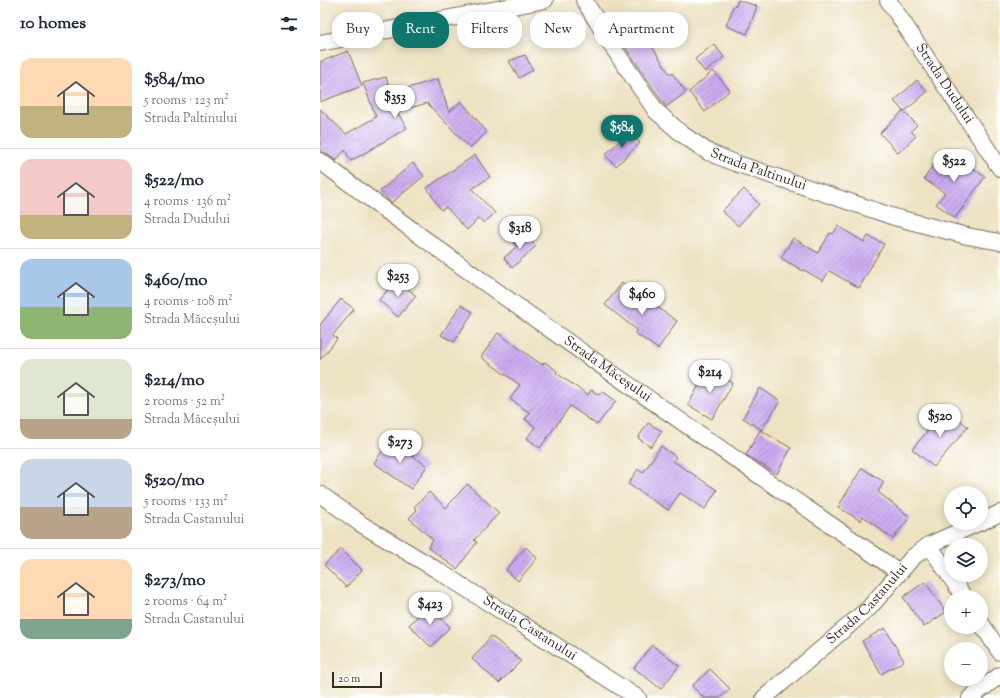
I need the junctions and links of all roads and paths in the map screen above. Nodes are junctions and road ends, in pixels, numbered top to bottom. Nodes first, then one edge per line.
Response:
1 (545, 0) edge
2 (584, 0) edge
3 (888, 0) edge
4 (320, 43) edge
5 (320, 161) edge
6 (1000, 168) edge
7 (1000, 242) edge
8 (320, 494) edge
9 (1000, 513) edge
10 (988, 519) edge
11 (962, 530) edge
12 (929, 545) junction
13 (899, 572) junction
14 (959, 590) edge
15 (988, 634) edge
16 (1000, 652) edge
17 (1000, 675) edge
18 (638, 698) edge
19 (764, 698) edge
20 (970, 698) edge

1 - 4 street
2 - 7 street, Strada Paltinului
3 - 6 street, Strada Dudului
5 - 13 street, Strada Măceșului
8 - 18 street, Strada Castanului
9 - 10 street
11 - 12 street, Strada Castanului
12 - 13 street, Strada Castanului
12 - 14 street
13 - 19 street, Strada Castanului
15 - 16 street
17 - 20 street

